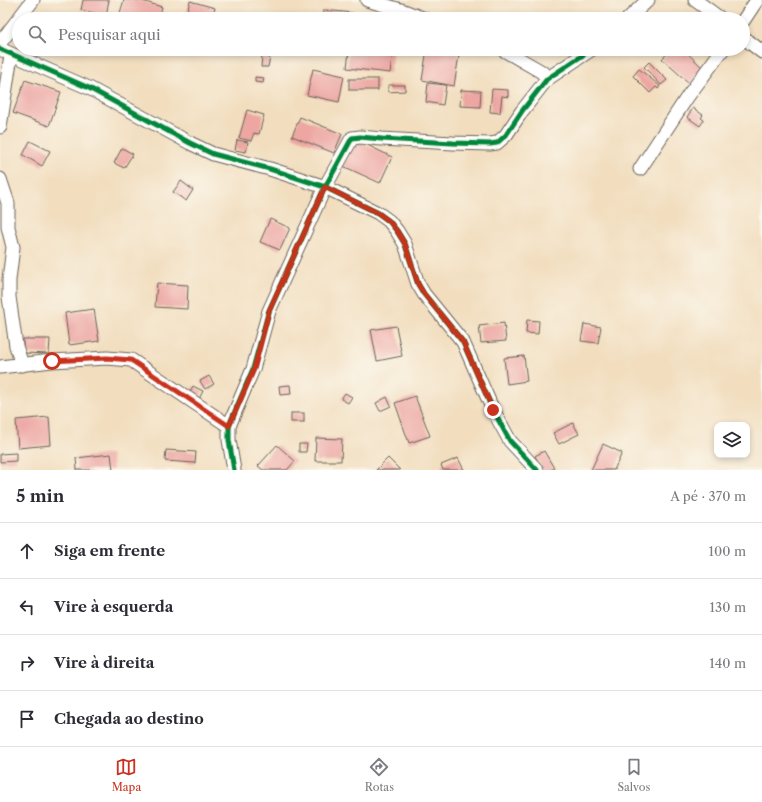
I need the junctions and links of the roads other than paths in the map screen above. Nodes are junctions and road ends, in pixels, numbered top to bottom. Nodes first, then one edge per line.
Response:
1 (33, 0) edge
2 (367, 0) edge
3 (648, 0) edge
4 (695, 0) edge
5 (757, 0) edge
6 (24, 12) edge
7 (407, 12) edge
8 (635, 12) edge
9 (711, 12) edge
10 (749, 12) edge
11 (12, 27) edge
12 (0, 43) edge
13 (750, 43) edge
14 (5, 52) edge
15 (762, 52) edge
16 (14, 56) edge
17 (514, 56) edge
18 (582, 56) edge
19 (718, 56) edge
20 (547, 79) junction
21 (0, 127) edge
22 (640, 169) dead end
23 (0, 179) edge
24 (325, 187) junction
25 (22, 365) junction
26 (0, 367) edge
27 (229, 426) junction
28 (234, 470) edge
29 (537, 470) edge

1 - 6 street
2 - 7 street
3 - 8 street
4 - 9 street
5 - 10 street
11 - 12 street
13 - 15 street
14 - 21 street
16 - 24 street
17 - 20 street
18 - 20 street
19 - 22 street
20 - 24 street
23 - 25 street
24 - 27 street
24 - 29 street
25 - 26 street
25 - 27 street
27 - 28 street

